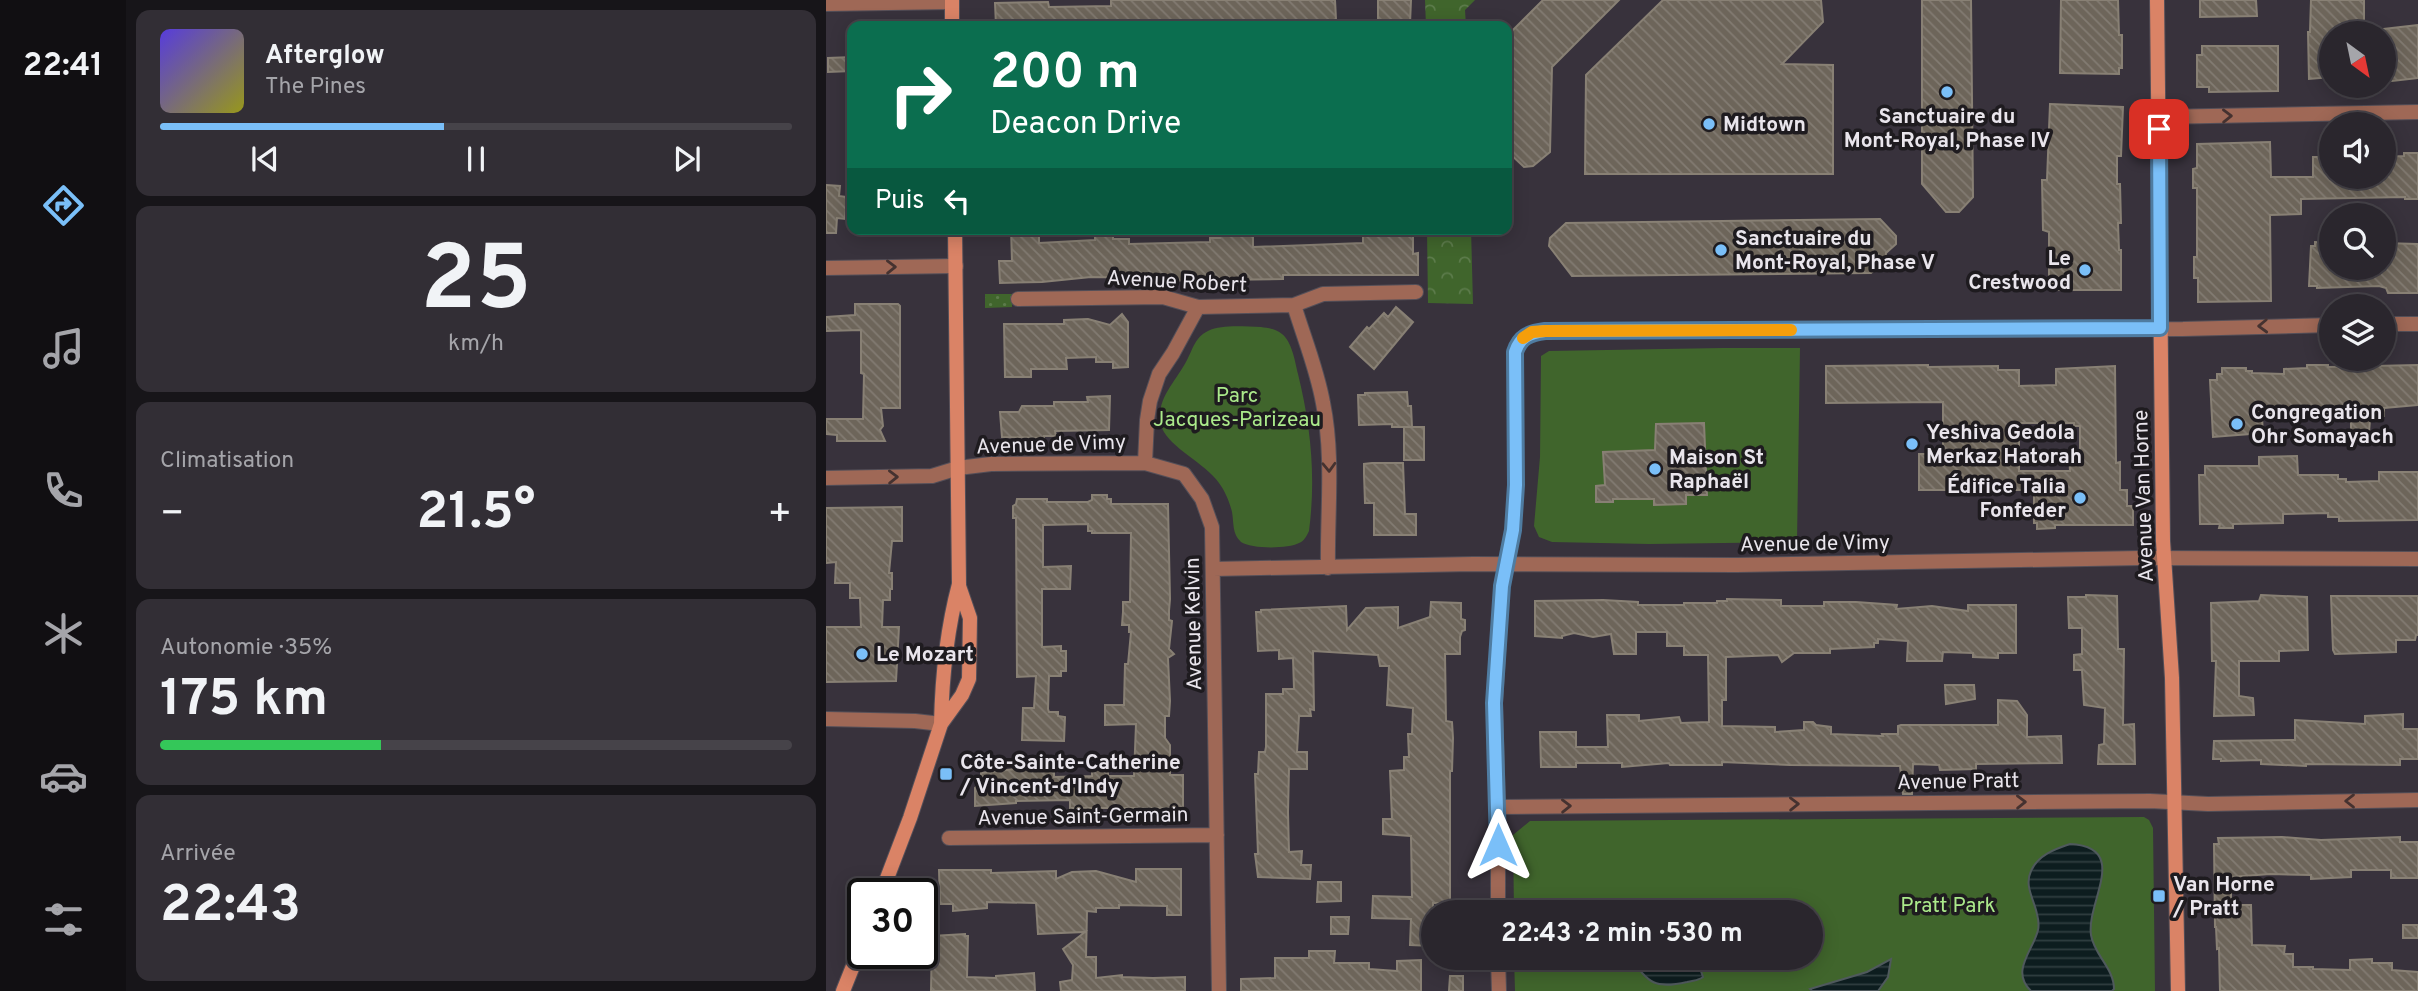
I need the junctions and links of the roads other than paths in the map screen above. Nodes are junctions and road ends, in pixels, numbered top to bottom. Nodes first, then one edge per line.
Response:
1 (2157, 0) edge
2 (952, 1) edge
3 (826, 4) edge
4 (953, 21) edge
5 (2418, 112) edge
6 (2159, 117) junction
7 (955, 235) edge
8 (956, 266) junction
9 (826, 268) edge
10 (1416, 292) dead end
11 (1018, 299) dead end
12 (1294, 305) junction
13 (1199, 307) junction
14 (2396, 324) edge
15 (2418, 324) edge
16 (2319, 325) edge
17 (2160, 328) junction
18 (1145, 463) junction
19 (958, 468) junction
20 (826, 478) edge
21 (2165, 559) junction
22 (2418, 559) edge
23 (1507, 564) junction
24 (1328, 568) junction
25 (1213, 569) junction
26 (959, 584) junction
27 (826, 719) edge
28 (941, 724) junction
29 (2418, 800) edge
30 (2176, 802) junction
31 (1498, 807) junction
32 (1217, 835) junction
33 (949, 838) dead end
34 (887, 878) edge
35 (1498, 900) edge
36 (852, 969) edge
37 (1498, 970) edge
38 (843, 991) edge
39 (1219, 991) edge
40 (1499, 991) edge
41 (2178, 991) edge

1 - 6 main road, Avenue Van Horne
2 - 3 street
2 - 4 main road
6 -> 5 street
6 - 17 main road, Avenue Van Horne
7 - 8 main road
9 -> 8 street
8 - 19 main road
10 - 12 street, Avenue Robert
11 - 13 street, Avenue Robert
12 - 13 street, Avenue Robert
12 -> 24 street
13 - 18 street
14 - 15 street
16 -> 17 street
17 - 21 main road, Avenue Van Horne
17 - 23 street
18 - 19 street, Avenue de Vimy
18 - 25 street, Avenue Kelvin
20 -> 19 street, Avenue de Vimy
19 - 26 main road
21 - 22 street, Avenue de Vimy
21 - 23 street, Avenue de Vimy
21 - 30 main road, Avenue Van Horne
23 - 24 street, Avenue de Vimy
23 - 31 street
24 - 25 street, Avenue de Vimy
25 - 32 street, Avenue Kelvin
26 - 28 main road
26 - 28 main road
27 - 28 street
28 - 34 main road
29 -> 30 street, Avenue Pratt
31 -> 30 street, Avenue Pratt
30 - 41 main road, Avenue Van Horne
31 - 35 street
32 - 33 street, Avenue Saint-Germain
32 - 39 street, Avenue Kelvin
36 - 38 main road
37 - 40 street

